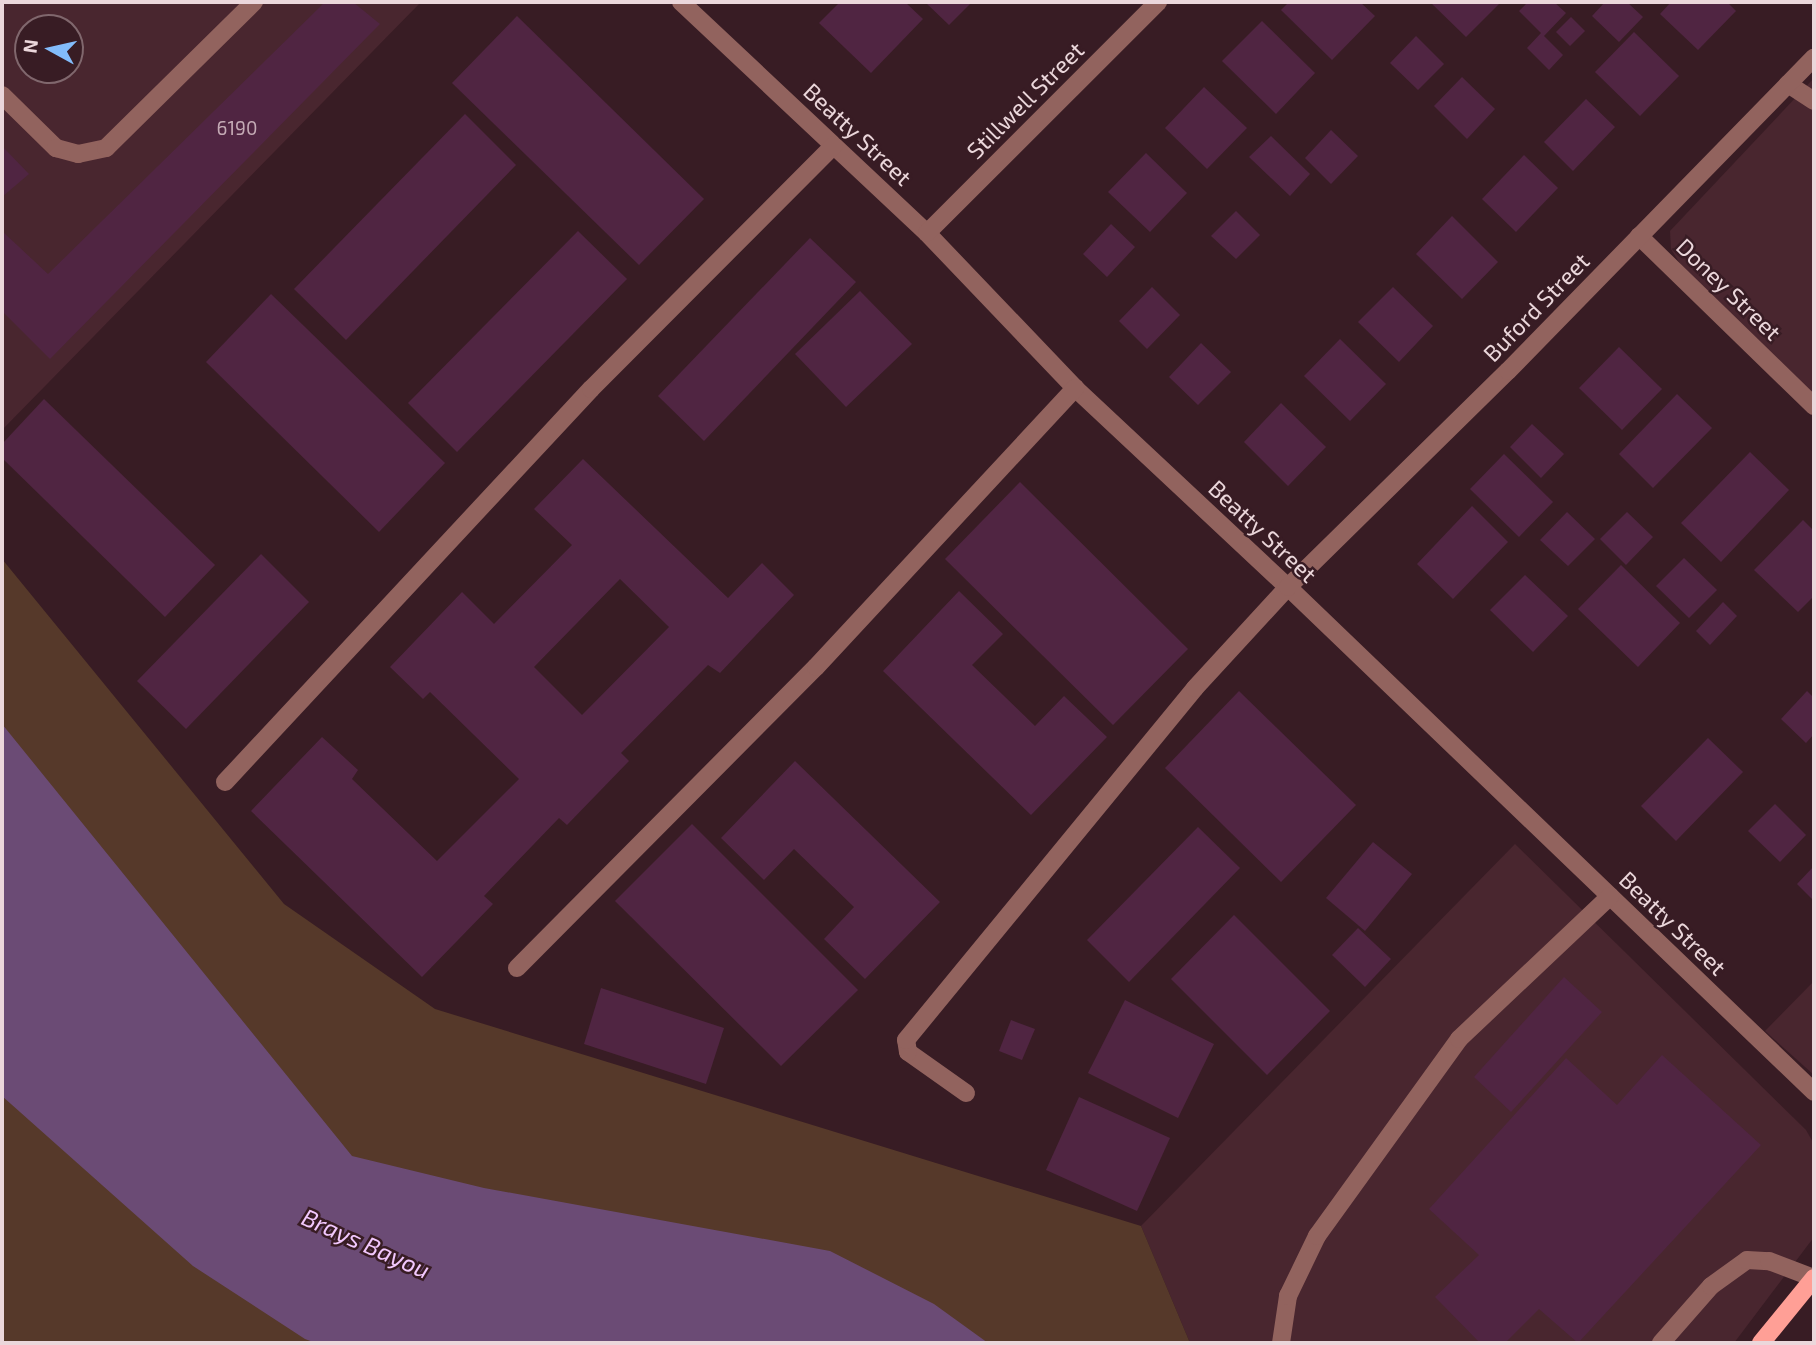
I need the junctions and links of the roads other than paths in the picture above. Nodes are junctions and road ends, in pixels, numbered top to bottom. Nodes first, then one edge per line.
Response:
1 (254, 2) edge
2 (681, 2) edge
3 (1158, 2) edge
4 (1814, 57) edge
5 (1788, 84) junction
6 (2, 95) edge
7 (1814, 101) edge
8 (834, 145) junction
9 (926, 233) junction
10 (1639, 236) junction
11 (1075, 388) junction
12 (1814, 406) edge
13 (1288, 587) junction
14 (225, 782) dead end
15 (1610, 896) junction
16 (517, 968) dead end
17 (1814, 1092) edge
18 (966, 1093) dead end
19 (1814, 1278) edge
20 (1281, 1343) edge
21 (1661, 1343) edge
22 (1761, 1343) edge

1 - 6 street
2 - 8 street, Beatty Street
3 - 9 street, Stillwell Street
4 - 5 street, Buford Street
5 - 7 street
5 - 10 street, Buford Street
8 - 9 street, Beatty Street
8 - 14 street
9 - 11 street, Beatty Street
10 - 12 street, Doney Street
10 - 13 street, Buford Street
11 - 13 street, Beatty Street
11 - 16 street
13 - 15 street, Beatty Street
13 - 18 street, Buford Street
15 - 17 street, Beatty Street
15 - 20 street
19 - 21 street
19 - 22 main road

